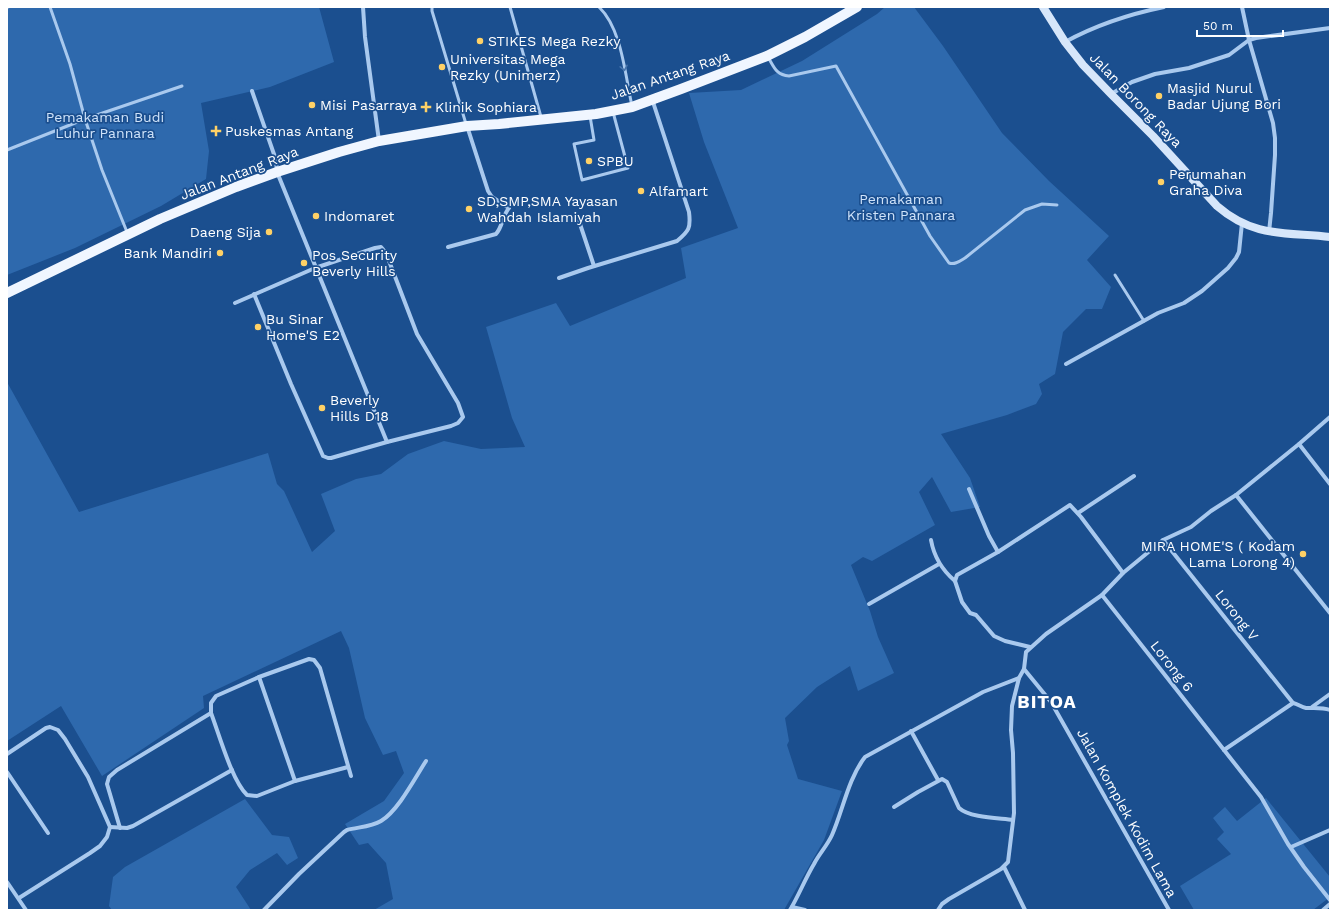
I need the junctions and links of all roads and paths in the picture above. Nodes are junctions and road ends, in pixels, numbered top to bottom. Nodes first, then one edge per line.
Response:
1 (50, 7) edge
2 (363, 7) edge
3 (432, 7) edge
4 (510, 7) edge
5 (598, 7) edge
6 (857, 7) edge
7 (1043, 7) edge
8 (1164, 7) edge
9 (1242, 7) edge
10 (1330, 28) edge
11 (1249, 40) junction
12 (1065, 42) junction
13 (767, 56) junction
14 (182, 86) dead end
15 (252, 91) dead end
16 (1111, 94) junction
17 (652, 99) junction
18 (632, 106) junction
19 (612, 111) junction
20 (589, 114) junction
21 (85, 119) junction
22 (542, 119) junction
23 (467, 126) junction
24 (379, 141) junction
25 (7, 150) edge
26 (277, 172) junction
27 (1057, 205) dead end
28 (579, 221) dead end
29 (1242, 222) junction
30 (1268, 232) junction
31 (128, 234) junction
32 (1330, 237) edge
33 (448, 247) dead end
34 (594, 266) junction
35 (315, 268) junction
36 (1115, 275) dead end
37 (559, 278) dead end
38 (7, 293) edge
39 (254, 294) junction
40 (235, 303) dead end
41 (1144, 321) junction
42 (1066, 364) dead end
43 (1330, 417) edge
44 (387, 442) junction
45 (1299, 444) junction
46 (1134, 476) dead end
47 (1330, 484) edge
48 (969, 489) dead end
49 (1236, 495) junction
50 (1078, 513) junction
51 (931, 540) dead end
52 (1163, 540) junction
53 (998, 552) junction
54 (939, 564) junction
55 (1123, 573) junction
56 (954, 582) junction
57 (1102, 596) junction
58 (869, 604) dead end
59 (1330, 613) edge
60 (1030, 647) junction
61 (1024, 669) junction
62 (260, 677) junction
63 (1019, 678) junction
64 (1330, 694) edge
65 (1293, 703) junction
66 (1312, 707) junction
67 (1330, 710) edge
68 (211, 713) junction
69 (911, 732) junction
70 (1224, 750) junction
71 (7, 754) edge
72 (426, 761) dead end
73 (348, 766) junction
74 (232, 770) junction
75 (7, 772) edge
76 (351, 776) dead end
77 (938, 780) junction
78 (295, 781) junction
79 (894, 807) dead end
80 (1013, 820) junction
81 (110, 827) junction
82 (120, 828) junction
83 (1330, 830) edge
84 (48, 833) dead end
85 (1291, 848) junction
86 (1004, 867) junction
87 (7, 882) edge
88 (19, 898) junction
89 (1330, 900) edge
90 (1330, 904) edge
91 (791, 909) edge
92 (26, 910) edge
93 (264, 910) edge
94 (805, 910) edge
95 (937, 910) edge
96 (1025, 910) edge
97 (1168, 910) edge
98 (1323, 910) edge

1 - 21 lane
2 - 24 street
3 - 23 lane
4 - 22 lane
5 -> 18 lane
6 - 13 main road, Jalan Antang Raya
7 - 12 main road, Jalan Borong Raya
8 - 12 street
9 - 11 street
10 - 11 street
11 - 16 street
11 - 30 street
12 - 16 main road, Jalan Borong Raya
13 - 17 main road, Jalan Antang Raya
13 - 27 lane
14 - 21 lane
15 - 26 street
16 - 29 main road, Jalan Borong Raya
17 - 18 main road, Jalan Antang Raya
17 - 34 street
18 - 19 main road, Jalan Antang Raya
19 - 20 main road, Jalan Antang Raya
19 - 20 lane
20 - 22 main road, Jalan Antang Raya
21 - 25 lane
21 - 31 lane
22 - 23 main road, Jalan Antang Raya
23 - 24 main road, Jalan Antang Raya
23 - 33 street
24 - 26 main road, Jalan Antang Raya
26 - 31 main road, Jalan Antang Raya
26 - 35 street
28 - 34 street
29 - 30 main road, Jalan Borong Raya
29 - 41 street
30 - 32 main road, Jalan Borong Raya
31 - 38 main road, Jalan Antang Raya
34 - 37 street
35 - 39 street
35 - 44 street
35 - 44 street
36 - 41 lane
39 - 40 street
39 - 44 street
41 - 42 street
43 - 45 street
45 - 47 street
45 - 49 street
46 - 50 street
48 - 53 street
49 - 52 street
49 - 59 street
50 - 53 street
50 - 55 street
51 - 54 street
52 - 55 street
52 - 65 street, Lorong V
53 - 56 street
54 - 56 street
54 - 58 street
55 - 57 street
56 - 60 street
57 - 60 street
57 - 70 street, Lorong 6
60 - 61 street
61 - 63 street
61 - 97 street, Jalan Komplek Kodim Lama
62 - 68 street
62 - 73 street
62 - 78 street
63 - 69 street
63 - 80 street
64 - 66 street
65 - 66 street
65 - 70 street
66 - 67 street
68 - 74 street
68 - 82 street
69 - 77 street
69 - 91 street
70 - 85 street, Lorong 6
71 - 81 street
72 - 93 street
73 - 76 street
73 - 78 street
74 - 78 street
74 - 82 street
75 - 84 street
77 - 79 street
77 - 80 street
80 - 86 street
81 - 82 street
81 - 88 street
83 - 85 street
85 - 89 street, Lorong 6
86 - 95 street
86 - 96 street
87 - 88 street
88 - 92 street
90 - 98 street
91 - 94 street

